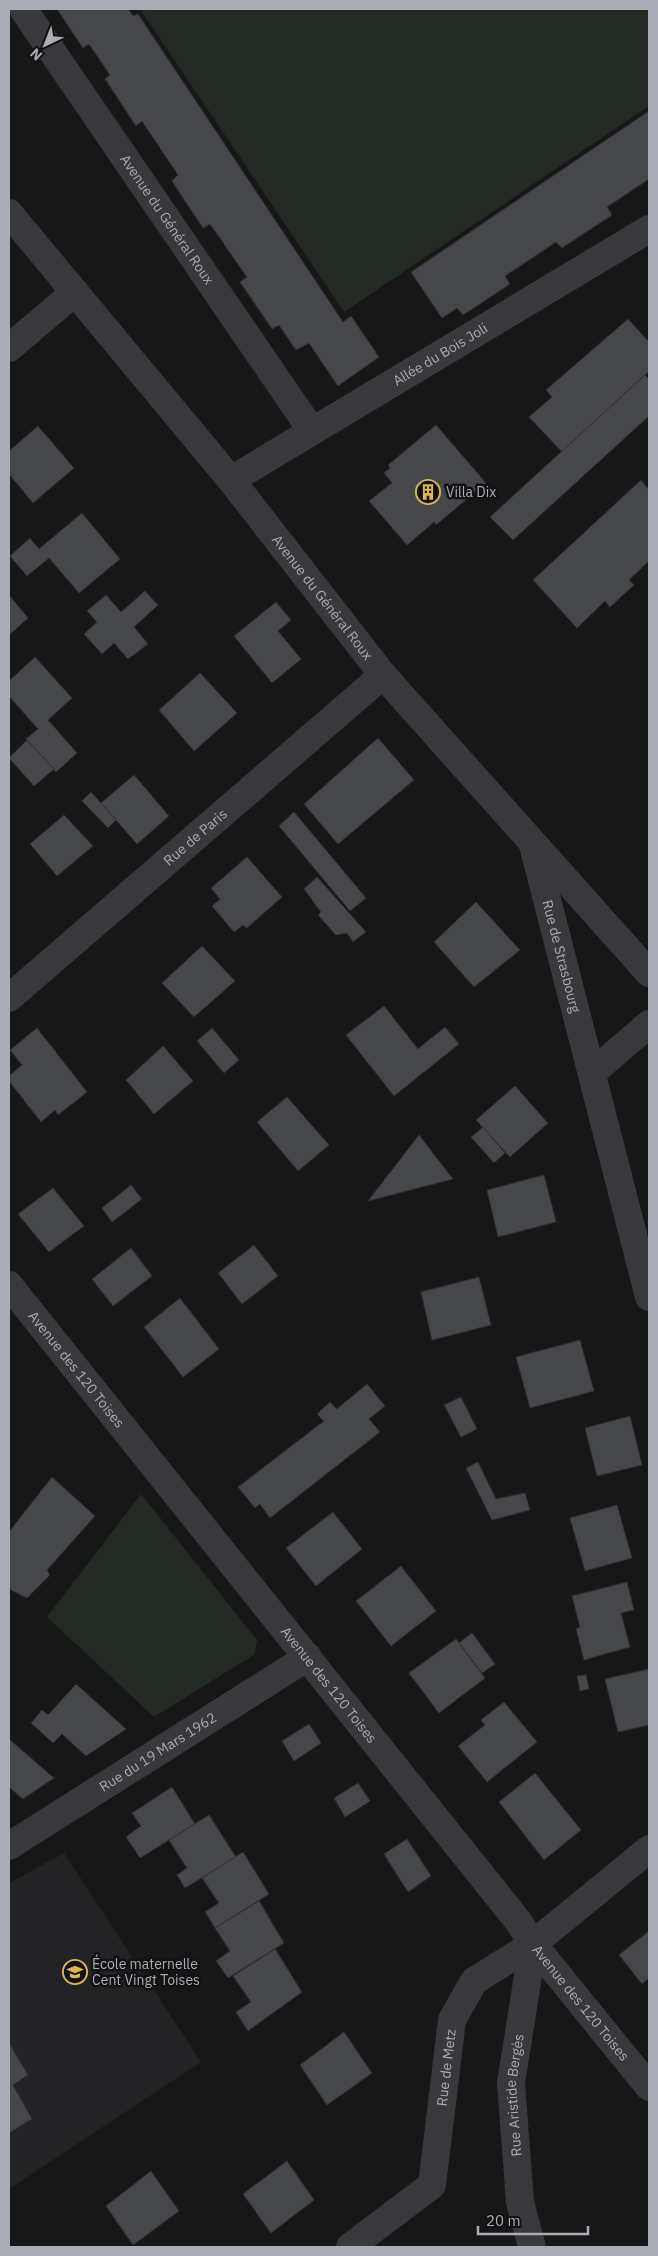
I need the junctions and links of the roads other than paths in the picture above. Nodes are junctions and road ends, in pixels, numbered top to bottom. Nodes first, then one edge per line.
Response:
1 (23, 9) edge
2 (9, 213) edge
3 (649, 229) edge
4 (75, 292) junction
5 (9, 348) edge
6 (312, 431) junction
7 (231, 480) junction
8 (382, 676) junction
9 (531, 839) junction
10 (649, 973) edge
11 (9, 998) edge
12 (649, 1024) edge
13 (592, 1073) junction
14 (9, 1285) edge
15 (649, 1297) edge
16 (308, 1657) junction
17 (9, 1846) edge
18 (649, 1849) edge
19 (532, 1944) junction
20 (649, 2087) edge
21 (350, 2247) edge
22 (532, 2247) edge

1 - 6 street, Avenue du Général Roux
2 - 4 street, Avenue du Général Roux
3 - 6 street, Allée du Bois Joli
4 - 5 street
4 - 7 street, Avenue du Général Roux
6 - 7 street, Allée du Bois Joli
7 - 8 street, Avenue du Général Roux
8 - 9 street, Avenue du Général Roux
8 - 11 street, Rue de Paris
9 - 10 street, Avenue du Général Roux
9 - 13 street, Rue de Strasbourg
12 - 13 street
13 - 15 street, Rue de Strasbourg
14 - 16 street, Avenue des 120 Toises
16 - 17 street, Rue du 19 Mars 1962
16 - 19 street, Avenue des 120 Toises
18 - 19 street, Rue de Metz
19 - 20 street, Avenue des 120 Toises
19 - 21 street, Rue de Metz
19 - 22 street, Rue Aristide Bergès

